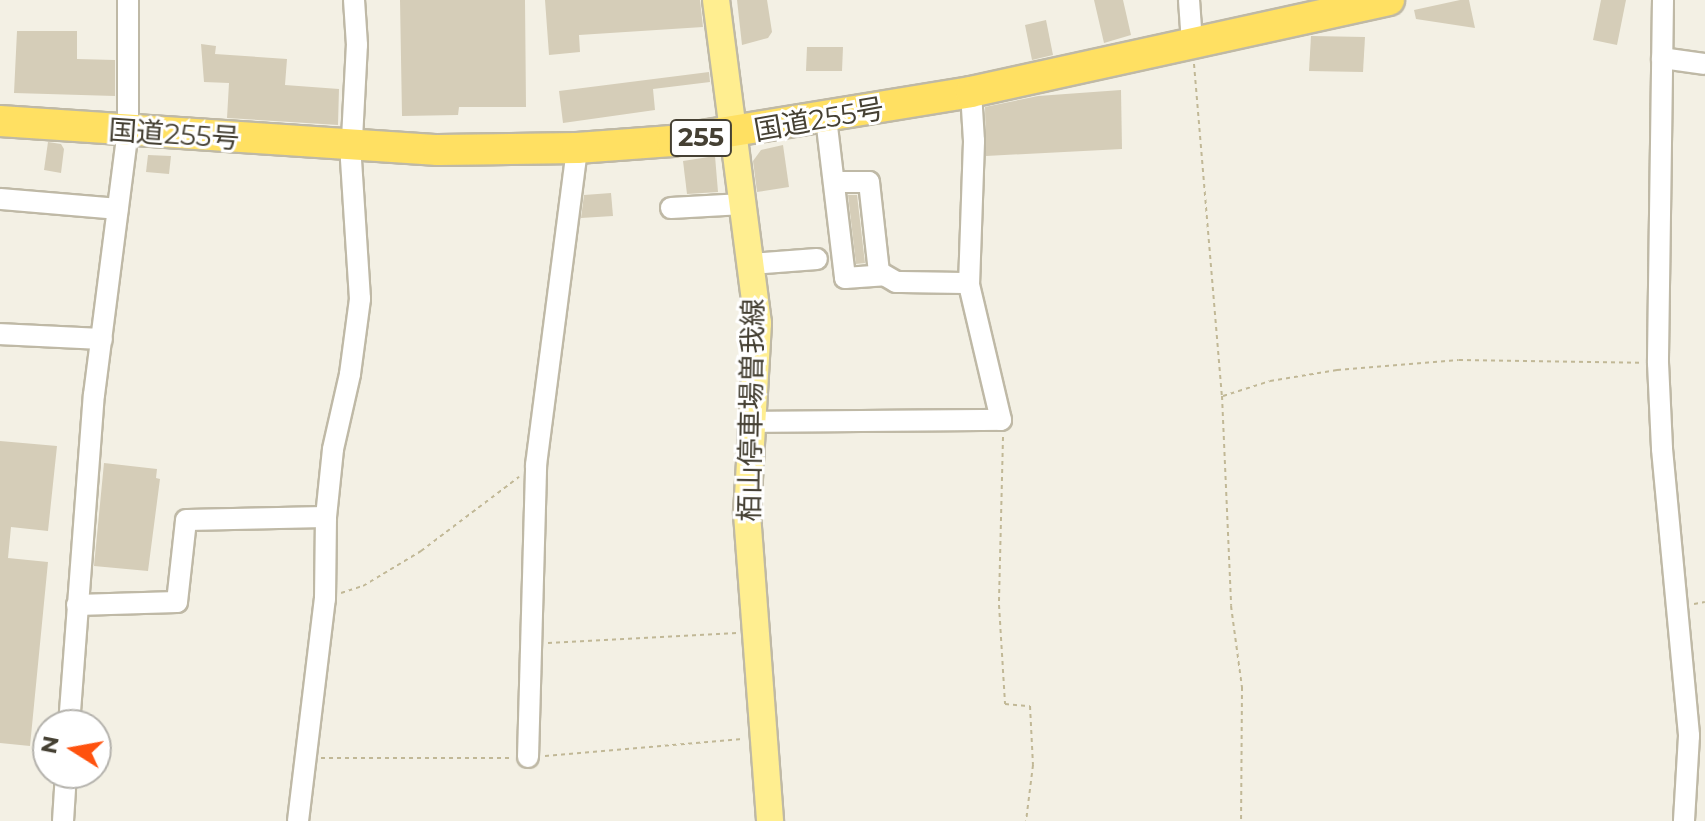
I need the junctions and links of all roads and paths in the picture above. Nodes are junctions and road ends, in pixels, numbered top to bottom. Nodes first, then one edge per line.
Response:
1 (128, 0) edge
2 (354, 0) edge
3 (716, 0) edge
4 (1189, 0) edge
5 (1389, 0) edge
6 (1663, 0) edge
7 (1192, 43) junction
8 (1662, 58) junction
9 (1705, 64) edge
10 (971, 92) junction
11 (826, 118) junction
12 (0, 121) edge
13 (128, 131) junction
14 (733, 134) junction
15 (351, 145) junction
16 (577, 148) junction
17 (834, 182) junction
18 (0, 199) edge
19 (743, 204) junction
20 (671, 208) dead end
21 (118, 209) junction
22 (817, 259) dead end
23 (751, 264) junction
24 (882, 274) junction
25 (969, 283) junction
26 (0, 334) edge
27 (102, 339) junction
28 (1658, 363) junction
29 (1222, 396) junction
30 (1001, 420) junction
31 (751, 422) junction
32 (536, 465) junction
33 (326, 517) junction
34 (325, 599) junction
35 (77, 605) junction
36 (755, 633) junction
37 (531, 644) junction
38 (70, 709) edge
39 (528, 757) dead end
40 (65, 789) edge
41 (63, 821) edge
42 (298, 821) edge
43 (770, 821) edge
44 (1026, 821) edge
45 (1241, 821) edge
46 (1684, 821) edge

1 - 13 street
2 - 15 street
3 - 14 main road, 栢山停車場曽我線
4 - 7 street
5 - 7 highway, 国道255号 / 255
6 - 8 street
7 - 10 highway, 国道255号 / 255
7 - 29 path
8 - 9 street
8 - 28 street
10 - 11 highway, 国道255号 / 255
10 - 25 street
11 - 14 highway, 国道255号 / 255
11 - 17 street
12 - 13 highway, 国道255号 / 255
13 - 15 highway, 国道255号 / 255
13 - 21 street
14 - 16 highway, 国道255号 / 255
14 - 19 main road, 栢山停車場曽我線
15 - 16 highway, 国道255号 / 255
15 - 33 street
16 - 32 street
17 - 24 street
17 - 24 street
18 - 21 street
19 - 20 street
19 - 23 main road, 栢山停車場曽我線
21 - 27 street
22 - 23 street
23 - 31 main road, 栢山停車場曽我線
24 - 25 street
25 - 30 street
26 - 27 street
27 - 35 street
28 - 29 path
28 - 46 street
29 - 45 path
30 - 31 street
30 - 44 path
31 - 36 main road, 栢山停車場曽我線
32 - 34 path
32 - 37 street
33 - 34 street
33 - 35 street
34 - 42 street
35 - 38 street
36 - 37 path
36 - 43 main road, 栢山停車場曽我線
37 - 39 street
40 - 41 street

